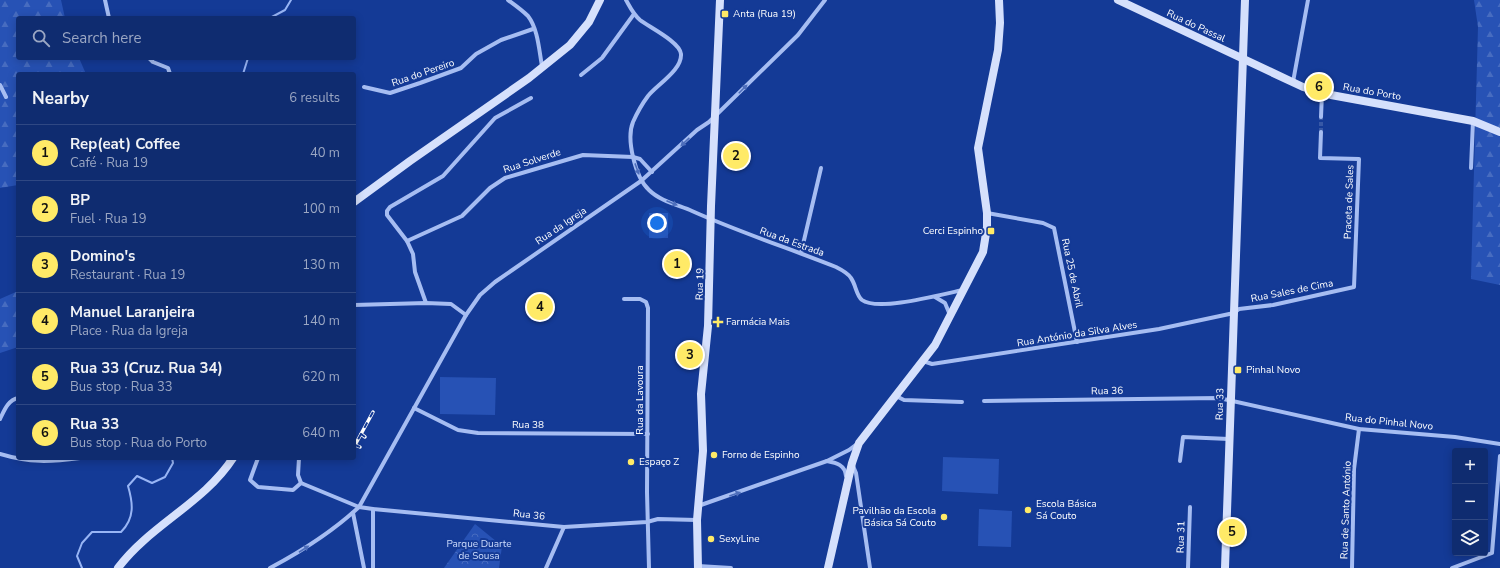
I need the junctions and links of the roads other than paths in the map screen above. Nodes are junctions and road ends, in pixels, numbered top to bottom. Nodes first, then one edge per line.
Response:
1 (105, 0) edge
2 (508, 0) edge
3 (600, 0) edge
4 (626, 0) edge
5 (720, 0) edge
6 (825, 0) edge
7 (999, 0) edge
8 (1118, 0) edge
9 (1245, 0) edge
10 (1308, 0) edge
11 (634, 14) junction
12 (109, 16) edge
13 (533, 28) junction
14 (151, 60) edge
15 (1244, 60) junction
16 (542, 66) junction
17 (169, 72) edge
18 (581, 75) dead end
19 (1293, 82) junction
20 (0, 85) edge
21 (364, 87) dead end
22 (1322, 93) junction
23 (6, 97) dead end
24 (531, 98) dead end
25 (715, 117) junction
26 (1321, 117) tunnel mouth
27 (1473, 121) junction
28 (1321, 132) tunnel mouth
29 (1500, 132) edge
30 (633, 157) junction
31 (821, 168) dead end
32 (1471, 168) dead end
33 (652, 172) junction
34 (641, 181) junction
35 (356, 201) edge
36 (987, 213) junction
37 (711, 220) junction
38 (407, 241) junction
39 (801, 253) junction
40 (1354, 287) joint
41 (965, 290) junction
42 (932, 296) junction
43 (624, 299) dead end
44 (426, 303) junction
45 (945, 303) junction
46 (356, 305) edge
47 (956, 305) junction
48 (1234, 313) junction
49 (466, 315) junction
50 (950, 318) junction
51 (1078, 342) junction
52 (923, 361) junction
53 (895, 395) junction
54 (16, 398) edge
55 (1231, 400) junction
56 (984, 401) dead end
57 (962, 402) dead end
58 (414, 408) junction
59 (0, 419) edge
60 (1360, 430) junction
61 (648, 434) junction
62 (1229, 439) junction
63 (859, 442) junction
64 (1500, 444) edge
65 (0, 454) edge
66 (1500, 456) edge
67 (16, 459) edge
68 (18, 460) edge
69 (64, 460) edge
70 (232, 460) edge
71 (257, 460) edge
72 (299, 460) edge
73 (827, 461) junction
74 (1180, 461) dead end
75 (852, 463) junction
76 (301, 483) junction
77 (847, 485) junction
78 (698, 506) junction
79 (1190, 506) dead end
80 (359, 507) junction
81 (372, 509) junction
82 (353, 513) junction
83 (697, 520) junction
84 (647, 522) junction
85 (564, 527) junction
86 (698, 567) edge
87 (118, 568) edge
88 (270, 568) edge
89 (364, 568) edge
90 (372, 568) edge
91 (546, 568) edge
92 (648, 568) edge
93 (731, 568) edge
94 (828, 568) edge
95 (870, 568) edge
96 (1188, 568) edge
97 (1224, 568) edge
98 (1352, 568) edge
99 (1452, 568) edge

1 - 12 street
2 - 13 street
3 - 16 street
4 - 11 street
5 - 25 street, Rua 19
25 -> 6 street, Rua da Igreja
7 - 36 street
8 - 15 street, Rua do Passal
9 - 15 street, Rua 33
10 - 19 street
11 - 18 street
11 - 30 street
13 - 16 street
13 - 21 street, Rua do Pereiro
14 - 17 street
15 - 19 street, Rua do Porto
15 - 48 street, Rua 33
16 - 35 street
19 - 22 street, Rua do Porto
20 - 23 street
22 - 26 street
22 - 27 street, Rua do Porto
24 - 38 street
25 -> 33 street, Rua da Igreja
25 - 37 street, Rua 19
27 - 29 street, Rua do Porto
27 - 32 street
28 - 40 street, Praceta de Sales
30 - 33 street
30 -> 34 street
30 - 38 street, Rua Solverde
31 - 39 street
33 - 34 street, Rua da Igreja
34 -> 37 street, Rua da Estrada
34 - 49 street, Rua da Igreja
36 - 41 street
36 - 51 street, Rua 25 de Abril
37 - 39 street, Rua da Estrada
37 - 78 street, Rua 19
38 - 44 street
39 - 42 street, Rua da Estrada
40 - 48 street, Rua Sales de Cima
41 - 42 street, Rua da Estrada
41 - 47 street
42 - 45 street
43 - 61 street, Rua da Lavoura
44 - 46 street
44 - 49 street
45 - 47 street
45 - 50 street
47 - 50 street
48 - 51 street, Rua António da Silva Alves
48 - 55 street, Rua 33
49 - 58 street, Rua da Igreja
50 - 52 street
51 - 52 street, Rua António da Silva Alves
52 - 53 street
53 - 57 street
53 - 63 street
54 - 59 street
55 - 56 street, Rua 36
55 - 60 street, Rua do Pinhal Novo
55 - 62 street, Rua 33
58 - 61 street, Rua 38
58 - 80 street, Rua da Igreja
60 - 64 street, Rua do Pinhal Novo
60 - 98 street, Rua de Santo António
61 - 84 street, Rua da Lavoura
62 - 74 street
62 - 97 street, Rua 33
63 - 73 street
63 - 75 street
65 - 67 street
66 - 99 street
68 - 69 street
70 - 87 street
71 - 76 street
72 - 76 street
73 - 77 street
78 -> 73 street
75 - 77 street
75 - 95 street
76 - 80 street, Rua 36
77 - 94 street
78 - 83 street, Rua 19
79 - 96 street, Rua 31
80 - 81 street, Rua 36
80 - 82 street, Rua da Igreja
81 - 85 street, Rua 36
81 - 90 street
88 -> 82 street, Rua da Igreja
82 - 89 street
83 - 84 street, Rua 36
83 - 86 street, Rua 19
84 - 85 street, Rua 36
84 - 92 street, Rua da Lavoura
85 - 91 street
86 - 93 street

